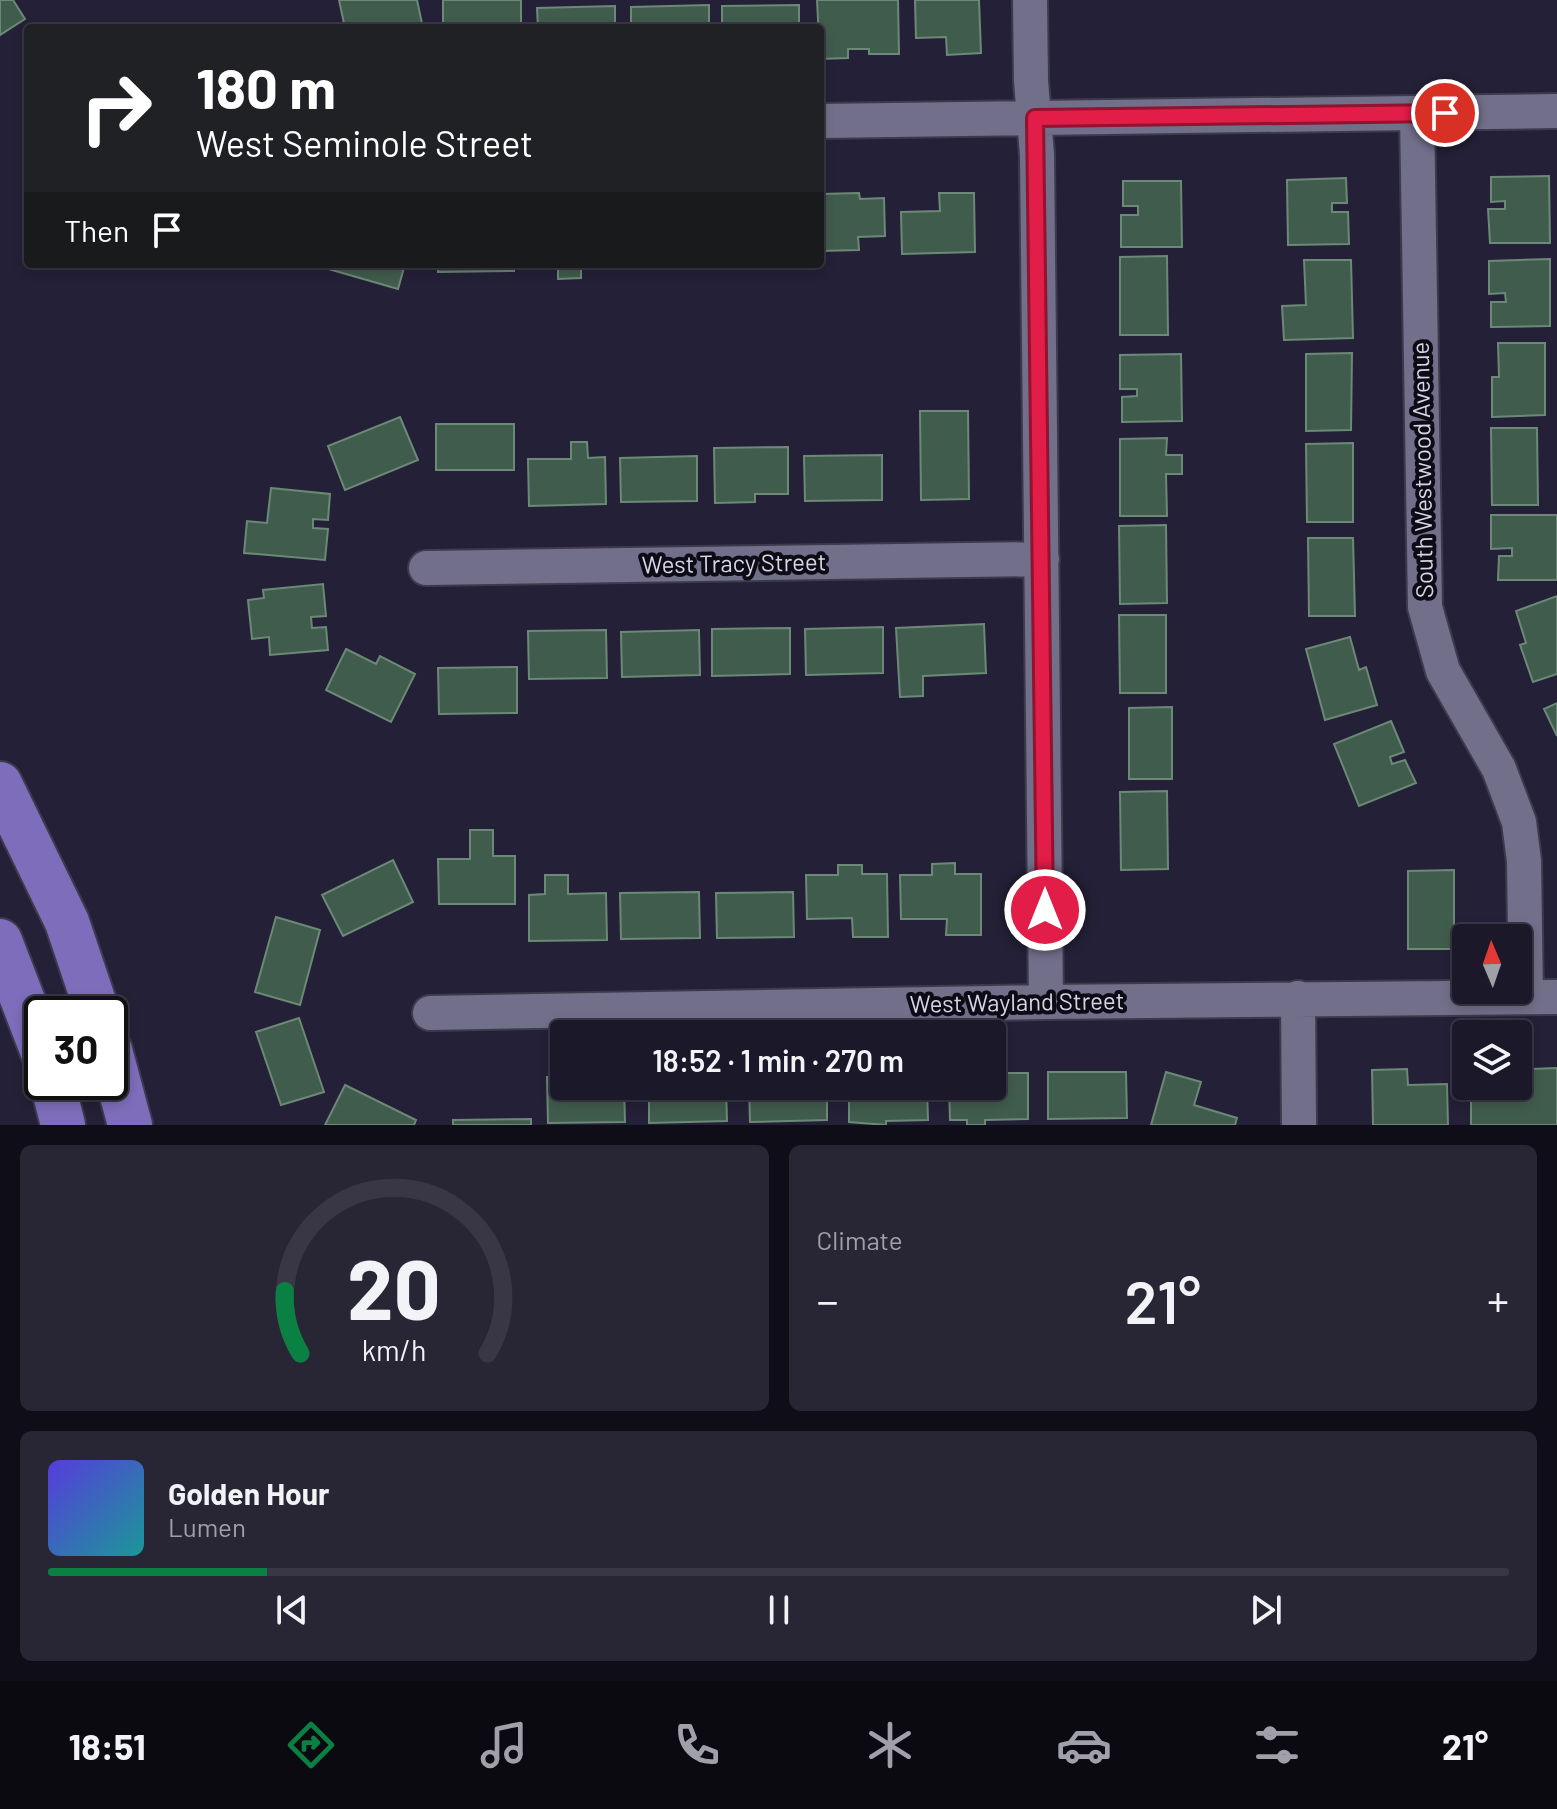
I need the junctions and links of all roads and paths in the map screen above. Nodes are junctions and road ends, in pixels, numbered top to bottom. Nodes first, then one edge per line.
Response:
1 (1030, 0) edge
2 (1557, 111) edge
3 (1417, 114) junction
4 (1035, 118) junction
5 (824, 121) edge
6 (1042, 559) junction
7 (426, 568) dead end
8 (0, 784) edge
9 (0, 941) edge
10 (92, 996) edge
11 (1541, 997) edge
12 (1298, 998) junction
13 (1046, 1002) junction
14 (24, 1003) edge
15 (430, 1013) dead end
16 (57, 1100) edge
17 (123, 1100) edge
18 (63, 1125) edge
19 (130, 1125) edge
20 (1299, 1125) edge

1 - 4 street
2 - 3 street
3 - 4 street
3 - 11 street, South Westwood Avenue
4 - 5 street
4 - 6 street
6 - 7 street, West Tracy Street
6 - 13 street
8 - 10 main road
9 - 14 main road
11 - 12 street, West Wayland Street
12 - 13 street, West Wayland Street
12 - 20 street
13 - 15 street, West Wayland Street
16 - 18 main road
17 - 19 main road

